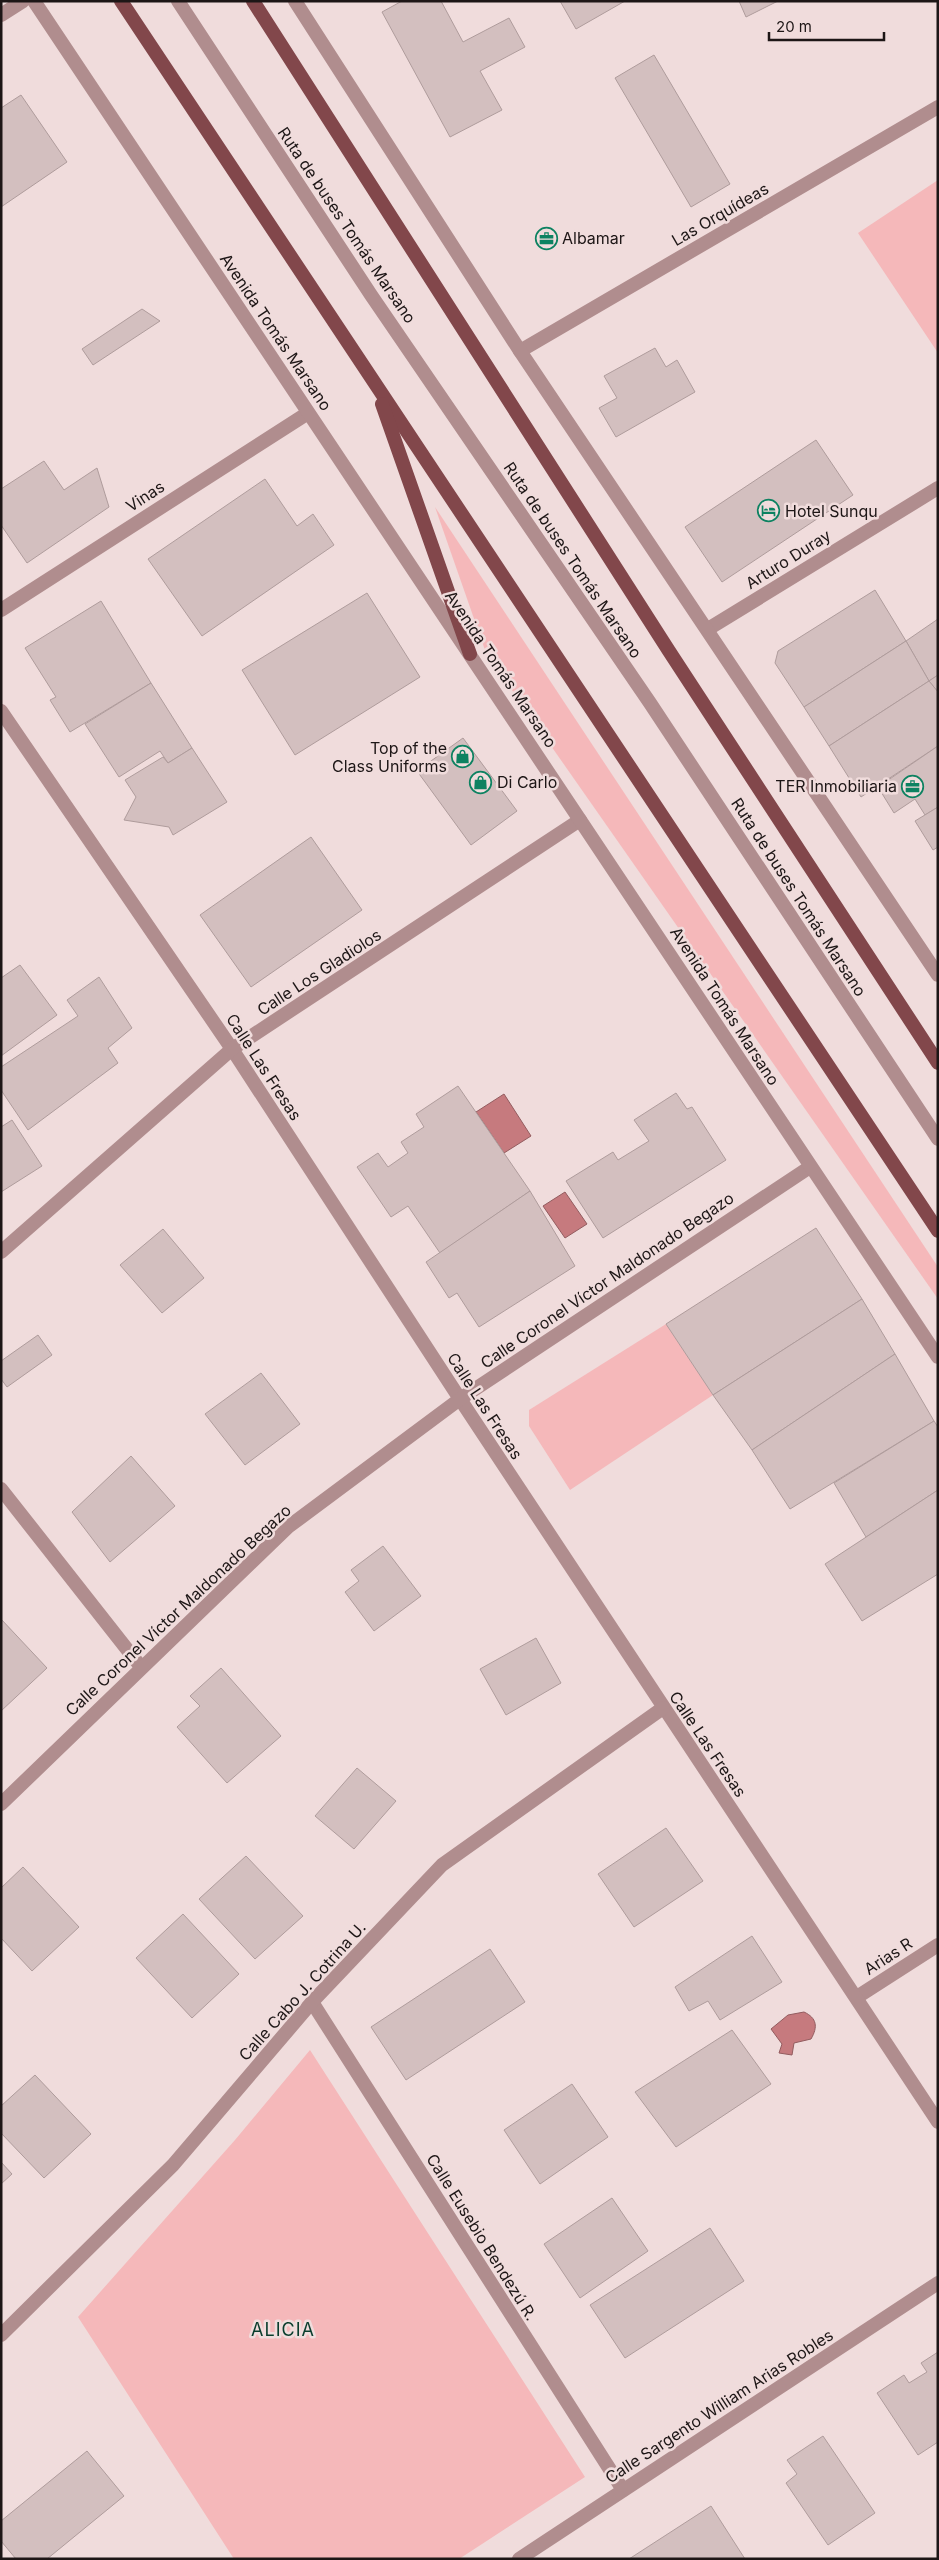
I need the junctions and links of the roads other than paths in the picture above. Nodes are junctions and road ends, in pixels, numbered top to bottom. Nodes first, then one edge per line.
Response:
1 (23, 1) edge
2 (34, 1) edge
3 (121, 1) edge
4 (178, 1) edge
5 (253, 1) edge
6 (295, 1) edge
7 (1, 15) edge
8 (938, 107) edge
9 (520, 351) junction
10 (375, 384) junction
11 (308, 413) junction
12 (938, 488) edge
13 (1, 610) edge
14 (708, 629) junction
15 (470, 654) junction
16 (1, 711) edge
17 (580, 820) junction
18 (938, 974) edge
19 (232, 1049) junction
20 (938, 1063) edge
21 (938, 1139) edge
22 (810, 1167) junction
23 (938, 1231) edge
24 (1, 1252) edge
25 (938, 1357) edge
26 (460, 1399) junction
27 (1, 1489) edge
28 (141, 1667) junction
29 (663, 1708) junction
30 (1, 1804) edge
31 (938, 1945) edge
32 (857, 1997) junction
33 (312, 2002) junction
34 (938, 2122) edge
35 (938, 2283) edge
36 (1, 2335) edge
37 (623, 2490) junction
38 (519, 2559) edge

1 - 7 street
2 - 11 street, Avenida Tomás Marsano
3 - 10 main road
4 - 21 street, Ruta de buses Tomás Marsano
5 - 20 main road
6 - 9 street
8 - 9 street, Las Orquídeas
9 - 14 street
10 - 15 main road
10 - 23 main road
11 - 13 street, Vinas
11 - 15 street, Avenida Tomás Marsano
12 - 14 street, Arturo Duray
14 - 18 street
15 - 17 street, Avenida Tomás Marsano
16 - 19 street, Calle Las Fresas
17 - 19 street, Calle Los Gladiolos
17 - 22 street, Avenida Tomás Marsano
19 - 24 street, Calle Los Gladiolos
19 - 26 street, Calle Las Fresas
22 - 25 street, Avenida Tomás Marsano
22 - 26 street, Calle Coronel Víctor Maldonado Begazo
26 - 28 street, Calle Coronel Víctor Maldonado Begazo
26 - 29 street, Calle Las Fresas
27 - 28 street
28 - 30 street, Calle Coronel Víctor Maldonado Begazo
29 - 32 street, Calle Las Fresas
29 - 33 street, Calle Cabo J. Cotrina U.
31 - 32 street, Arias R
32 - 34 street, Calle Las Fresas
33 - 36 street, Calle Cabo J. Cotrina U.
33 - 37 street, Calle Eusebio Bendezú R.
35 - 37 street, Calle Sargento William Arias Robles
37 - 38 street, Calle Sargento William Arias Robles

